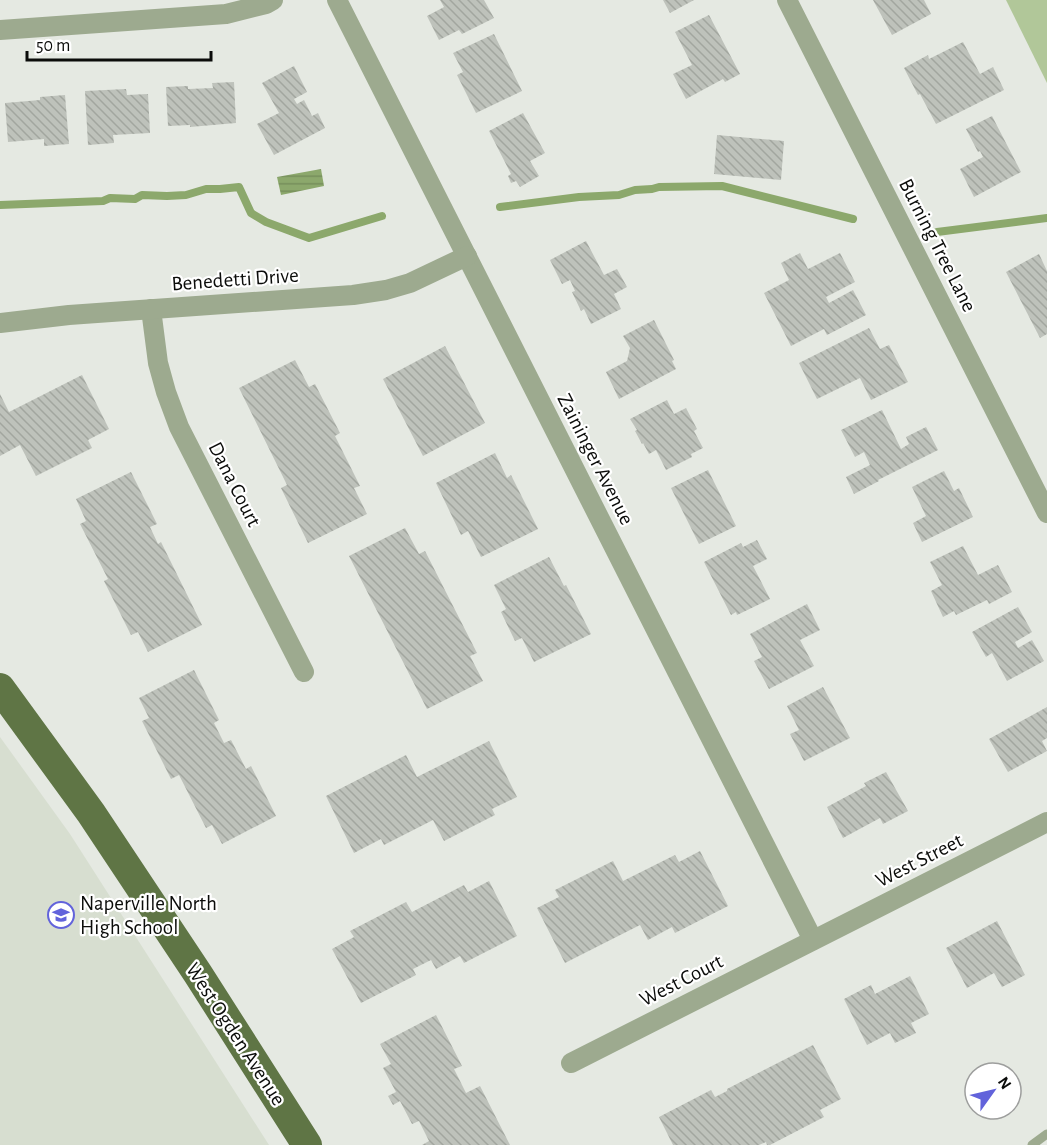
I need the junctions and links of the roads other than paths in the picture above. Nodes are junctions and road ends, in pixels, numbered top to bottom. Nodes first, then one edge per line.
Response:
1 (273, 0) edge
2 (337, 0) edge
3 (787, 0) edge
4 (0, 30) edge
5 (467, 256) junction
6 (151, 309) junction
7 (0, 323) edge
8 (1047, 513) edge
9 (304, 672) dead end
10 (0, 688) edge
11 (1047, 822) edge
12 (813, 940) junction
13 (571, 1063) dead end
14 (1047, 1134) edge
15 (308, 1145) edge
16 (1032, 1145) edge

1 - 4 street
2 - 5 street, Zaininger Avenue
3 - 8 street, Burning Tree Lane
5 - 6 street, Benedetti Drive
5 - 12 street, Zaininger Avenue
6 - 7 street, Benedetti Drive
6 - 9 street, Dana Court
10 - 15 main road, West Ogden Avenue
11 - 12 street, West Street
12 - 13 street, West Court
14 - 16 lane

